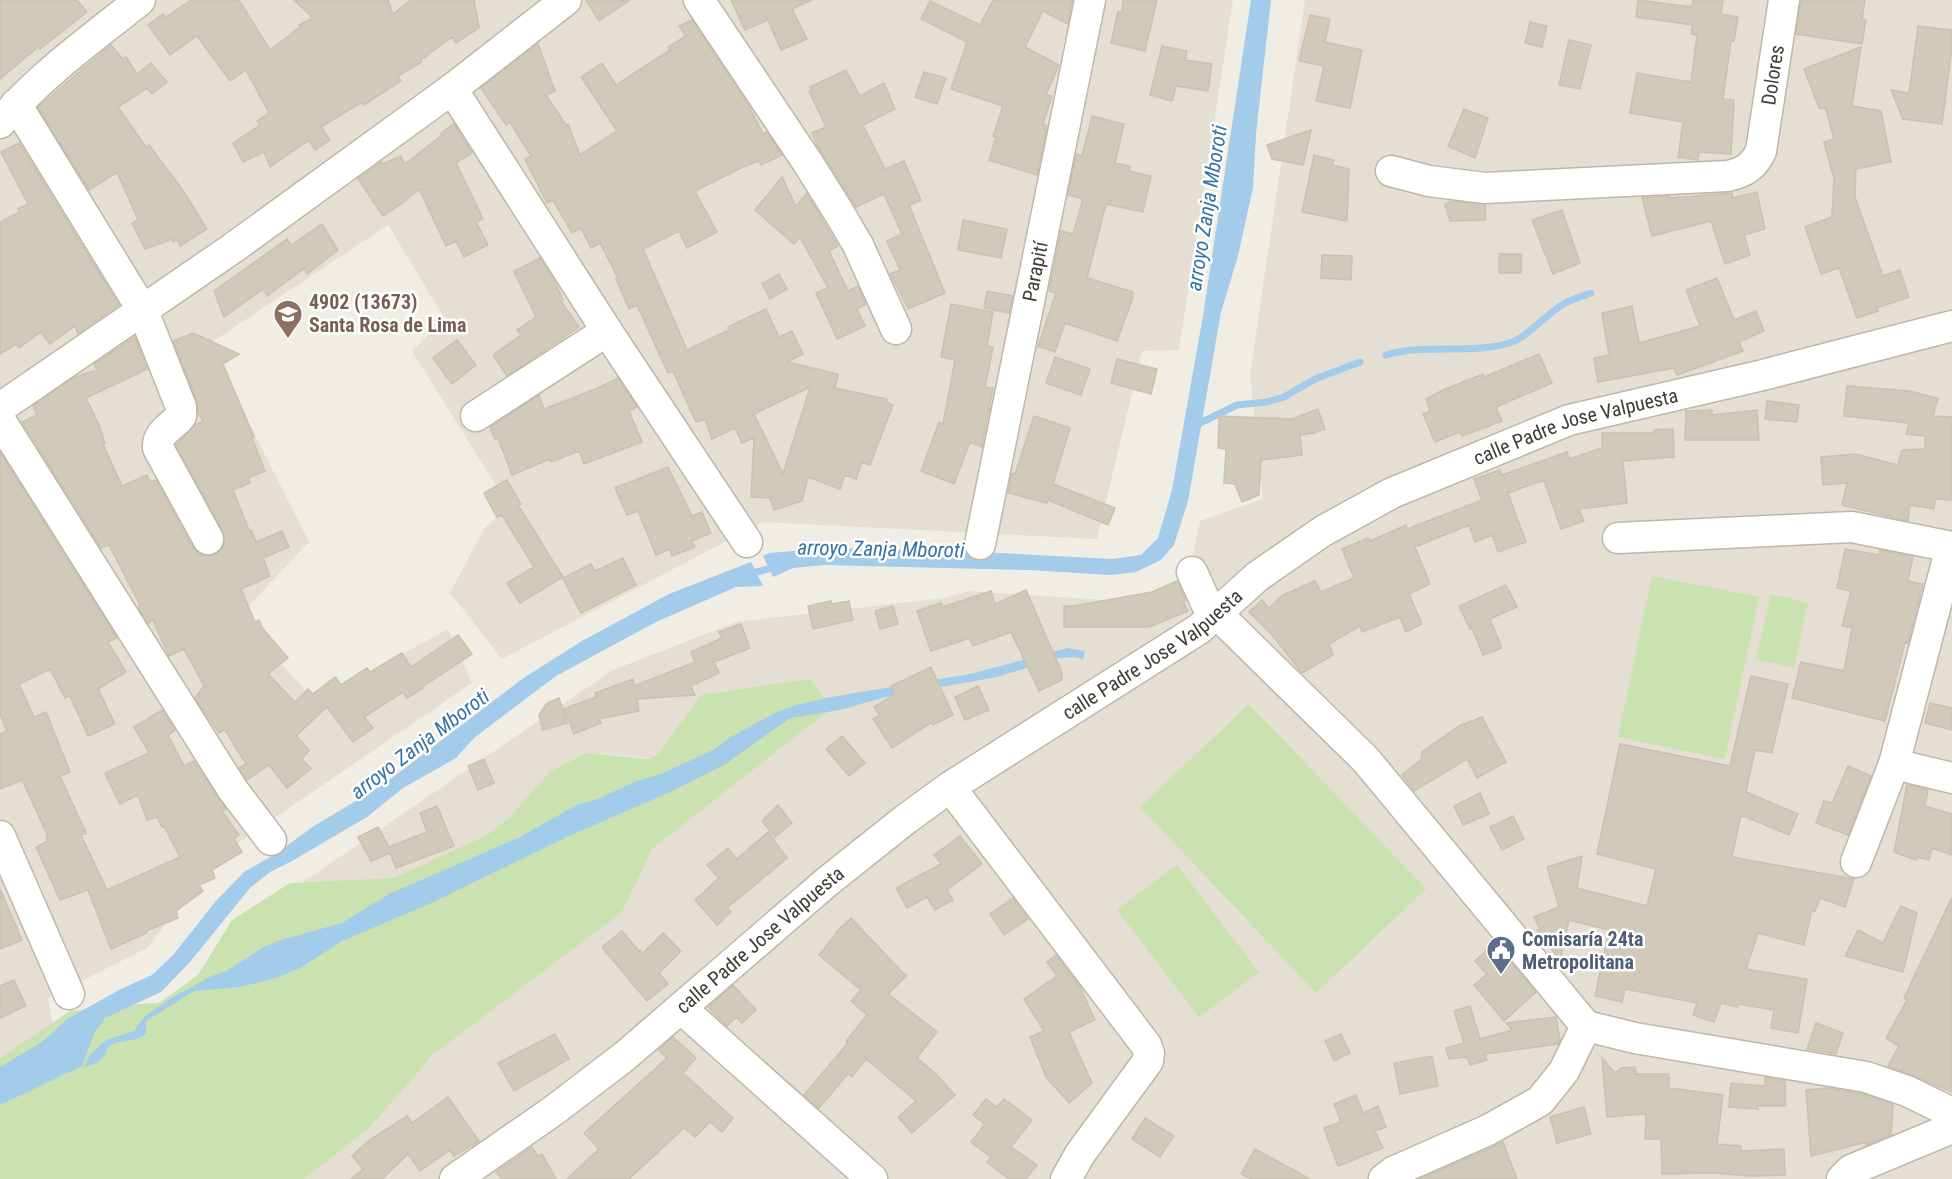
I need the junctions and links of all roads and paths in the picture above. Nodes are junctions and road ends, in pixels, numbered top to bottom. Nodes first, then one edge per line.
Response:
1 (140, 0) edge
2 (566, 0) edge
3 (699, 0) edge
4 (1090, 0) edge
5 (1784, 0) edge
6 (452, 89) junction
7 (8, 114) edge
8 (1391, 171) dead end
9 (142, 311) junction
10 (1952, 326) edge
11 (896, 329) dead end
12 (607, 331) junction
13 (0, 408) edge
14 (476, 416) dead end
15 (0, 420) edge
16 (1618, 538) dead end
17 (208, 539) dead end
18 (747, 542) dead end
19 (980, 544) dead end
20 (1952, 547) edge
21 (1192, 572) dead end
22 (1218, 613) junction
23 (1894, 764) junction
24 (1952, 778) edge
25 (950, 787) junction
26 (0, 836) edge
27 (271, 840) dead end
28 (1856, 862) dead end
29 (69, 994) dead end
30 (681, 1008) junction
31 (1586, 1026) junction
32 (1952, 1113) edge
33 (1952, 1128) edge
34 (1391, 1177) edge
35 (455, 1179) edge
36 (872, 1179) edge
37 (1066, 1179) edge
38 (1842, 1179) edge

1 - 7 street
2 - 6 street
3 - 11 street
4 - 19 street, Parapití
5 - 8 street, Dolores
6 - 9 street
6 - 12 street
7 - 9 street
9 - 13 street
9 - 17 street
10 - 22 street, calle Padre Jose Valpuesta
12 - 14 street
12 - 18 street
15 - 27 street
16 - 20 street
20 - 23 street
21 - 22 street
22 - 25 street, calle Padre Jose Valpuesta
22 - 31 street
23 - 24 street
23 - 28 street
25 - 30 street, calle Padre Jose Valpuesta
25 - 37 street
26 - 29 street
30 - 35 street, calle Padre Jose Valpuesta
30 - 36 street
31 - 32 street
31 - 34 street
33 - 38 street

